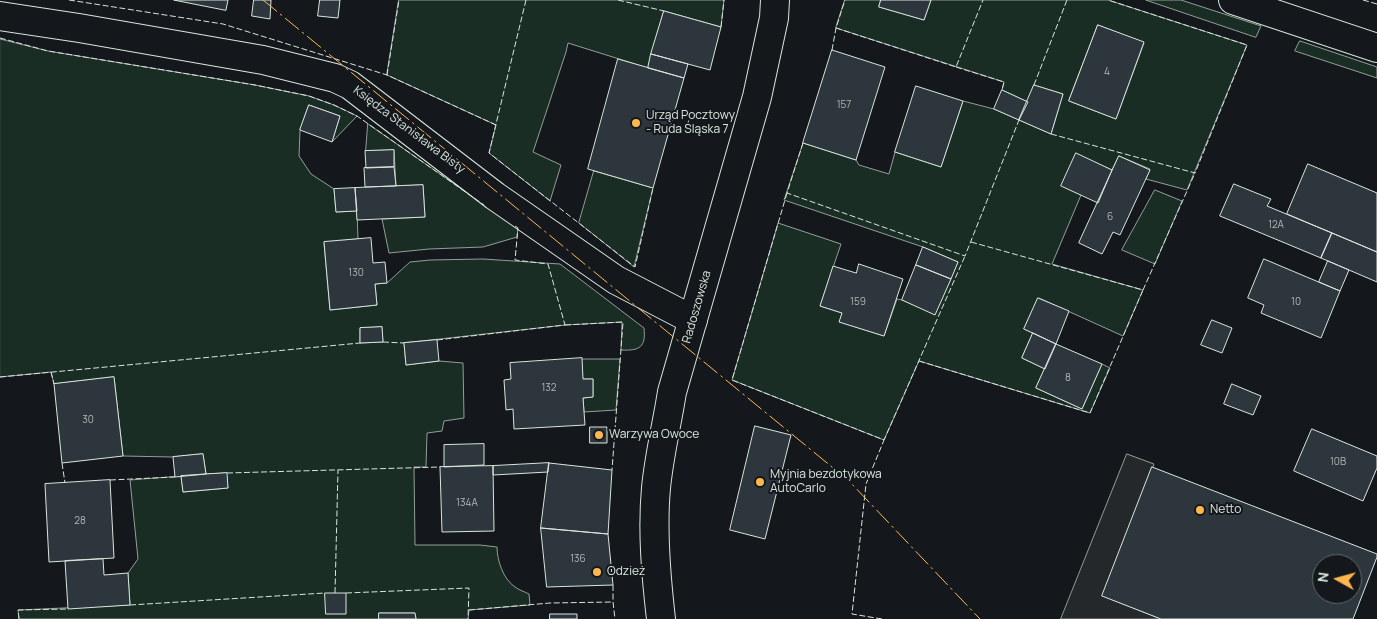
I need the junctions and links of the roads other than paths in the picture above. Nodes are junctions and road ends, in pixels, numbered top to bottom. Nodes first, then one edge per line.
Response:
1 (775, 0) edge
2 (1233, 0) edge
3 (0, 16) edge
4 (1377, 48) edge
5 (693, 320) junction
6 (661, 619) edge

1 - 5 street, Radoszowska
2 - 4 street
3 - 5 street, Księdza Stanisława Bisty
5 - 6 street, Radoszowska

